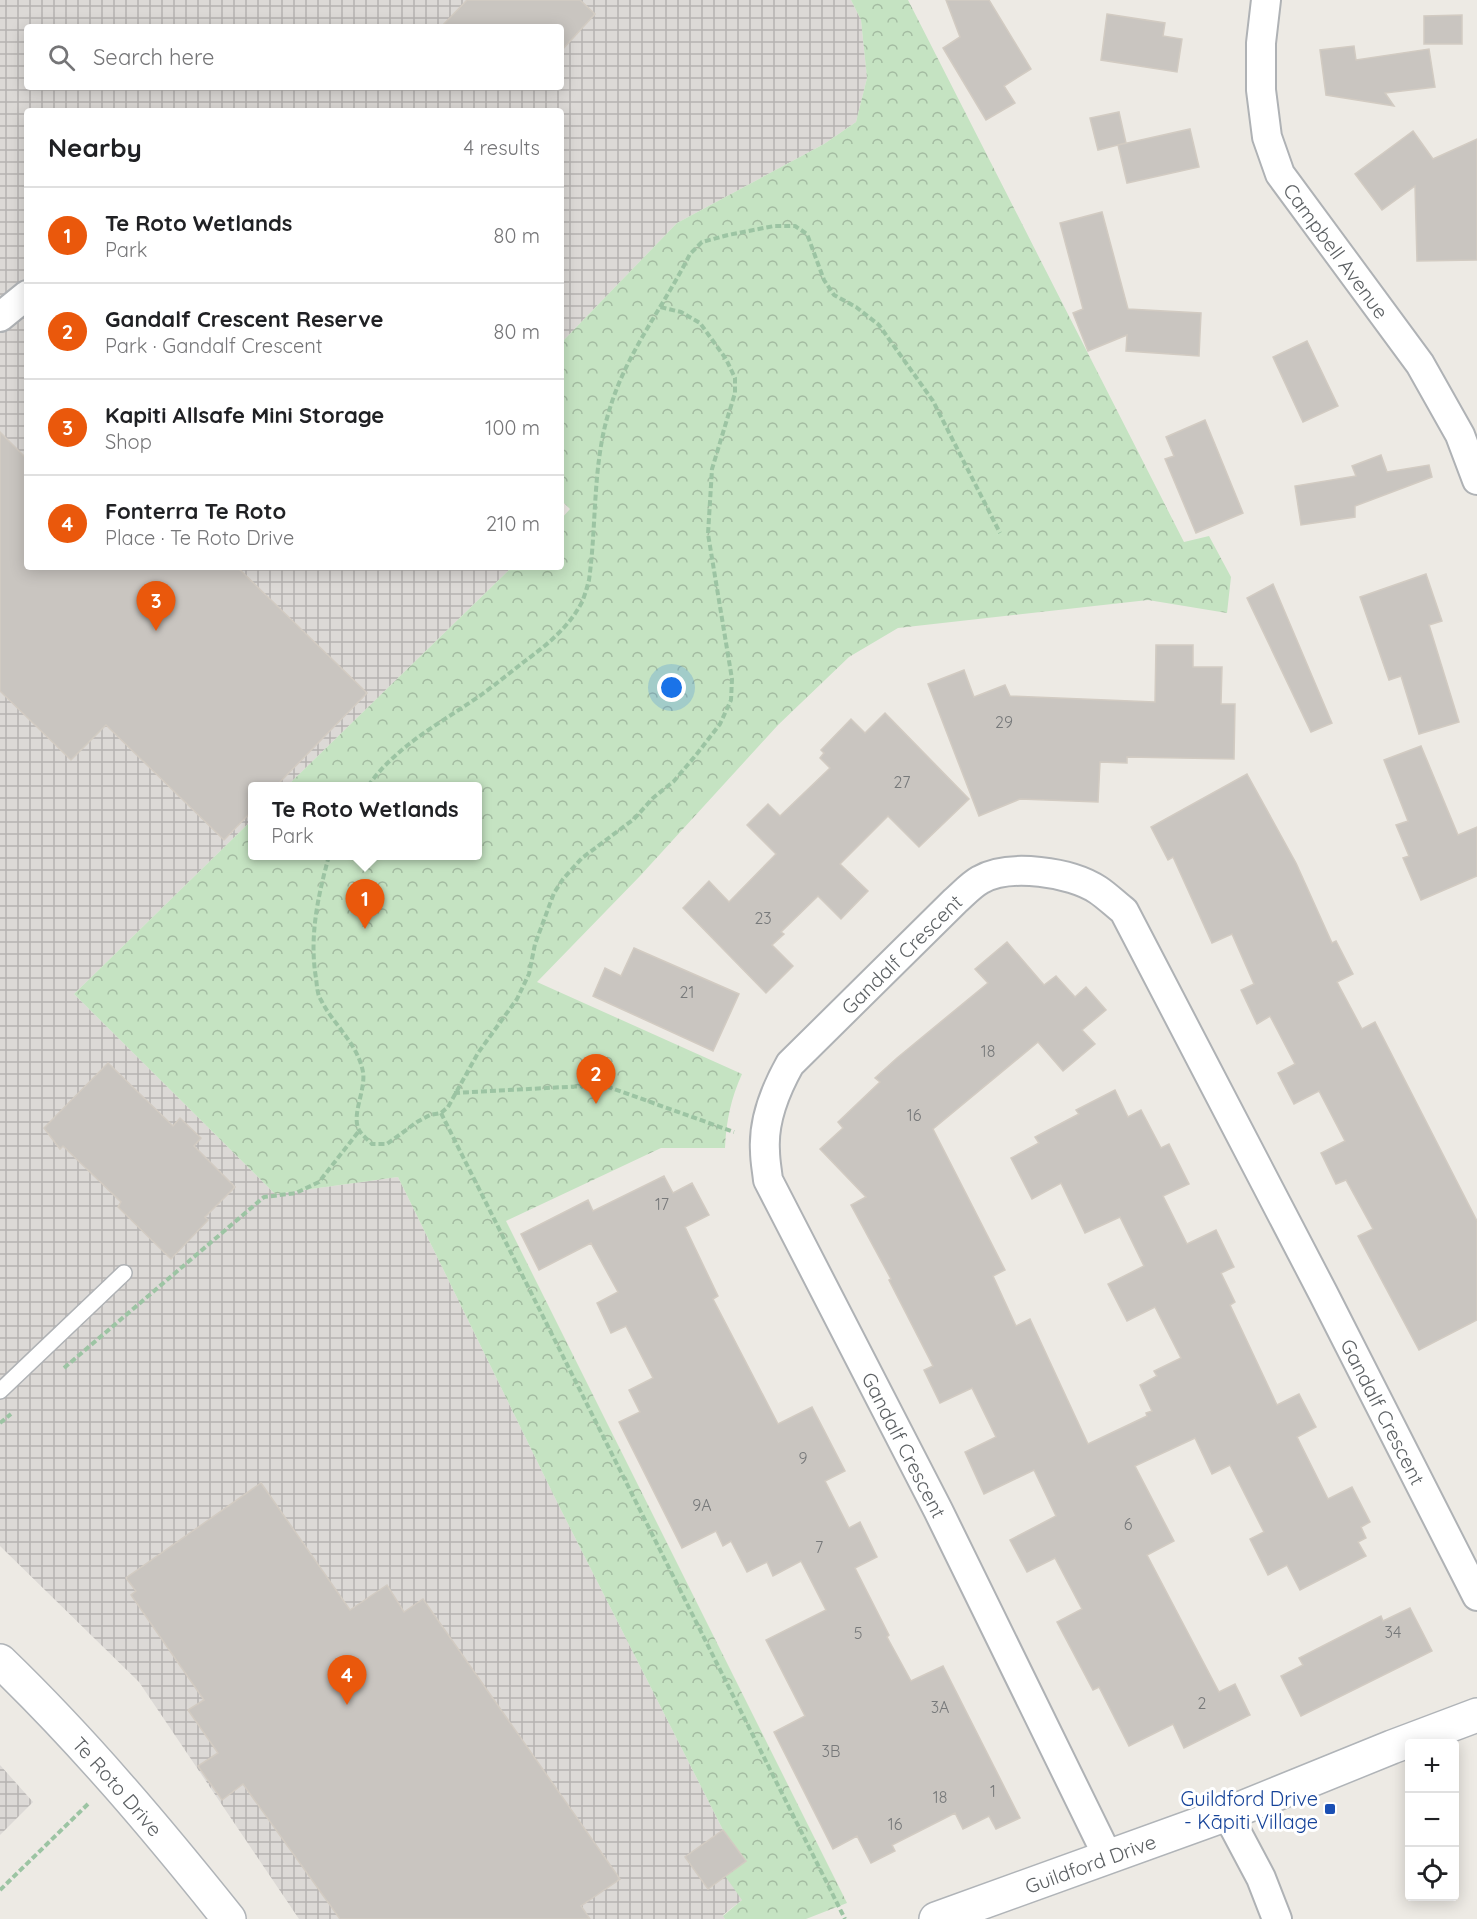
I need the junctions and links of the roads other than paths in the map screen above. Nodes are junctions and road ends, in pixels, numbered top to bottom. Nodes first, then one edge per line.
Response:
1 (1266, 0) edge
2 (24, 297) edge
3 (0, 317) edge
4 (1477, 480) edge
5 (124, 1273) dead end
6 (0, 1391) edge
7 (1477, 1596) edge
8 (0, 1661) edge
9 (1477, 1715) edge
10 (1227, 1814) junction
11 (1108, 1857) junction
12 (229, 1919) edge
13 (936, 1919) edge
14 (1277, 1919) edge

1 - 4 street, Campbell Avenue
2 - 3 street
5 - 6 lane
7 - 11 street, Gandalf Crescent
8 - 12 street, Te Roto Drive
9 - 10 street, Guildford Drive
10 - 11 street, Guildford Drive
10 - 14 street
11 - 13 street, Guildford Drive

